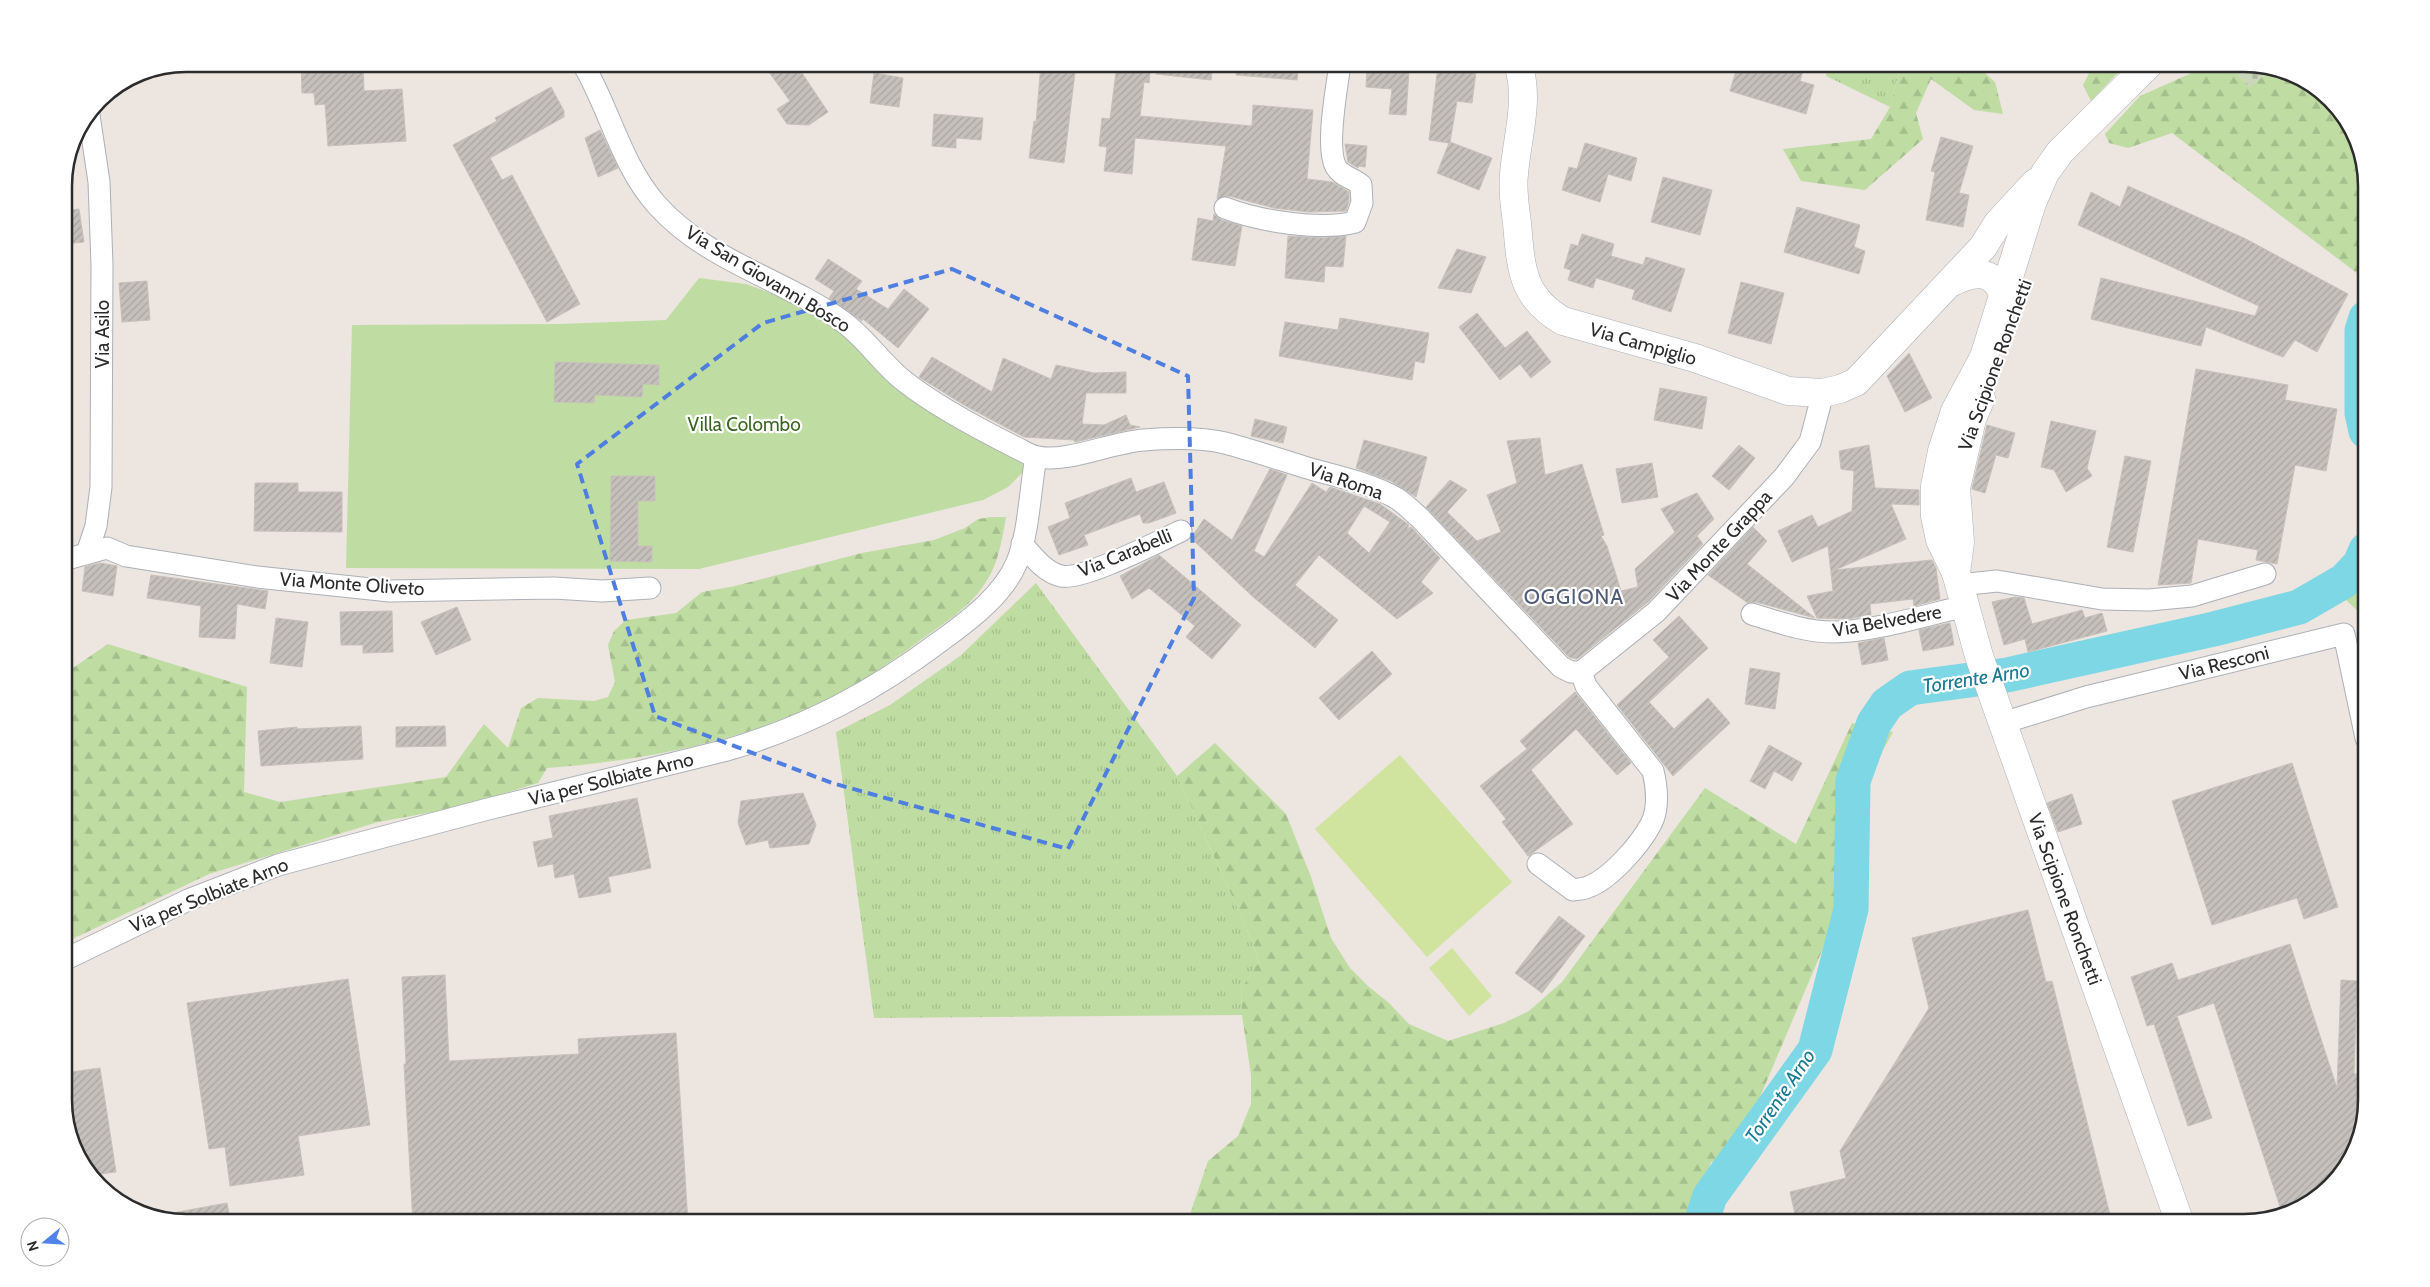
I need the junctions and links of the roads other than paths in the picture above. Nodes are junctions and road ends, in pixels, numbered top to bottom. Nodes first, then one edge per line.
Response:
1 (587, 73) edge
2 (1339, 73) edge
3 (1521, 73) edge
4 (2141, 73) edge
5 (2117, 98) junction
6 (91, 126) edge
7 (2045, 173) junction
8 (1225, 208) dead end
9 (2027, 245) junction
10 (1983, 247) junction
11 (1950, 282) junction
12 (2004, 296) junction
13 (1823, 393) junction
14 (1036, 457) junction
15 (1181, 531) dead end
16 (1022, 544) junction
17 (87, 553) junction
18 (73, 557) edge
19 (2265, 574) dead end
20 (650, 588) dead end
21 (1960, 588) junction
22 (1752, 614) dead end
23 (1581, 672) junction
24 (2358, 698) edge
25 (2000, 715) junction
26 (1538, 864) dead end
27 (73, 956) edge
28 (2177, 1214) edge

1 - 14 street, Via San Giovanni Bosco
2 - 8 street
3 - 13 street, Via Campiglio
4 - 5 street
5 - 7 street
5 - 9 street
6 - 17 street, Via Asilo
7 - 9 street
7 - 10 street, Via Campiglio
9 - 10 street
9 - 12 street, Via Scipione Ronchetti
9 - 21 street, Via Scipione Ronchetti
10 - 11 street, Via Campiglio
11 - 12 street, Via Campiglio
11 - 13 street, Via Campiglio
12 - 21 street, Via Scipione Ronchetti
13 - 23 street, Via Monte Grappa
14 - 16 street, Via per Solbiate Arno
14 - 23 street, Via Roma
15 - 16 street, Via Carabelli
16 - 27 street, Via per Solbiate Arno
17 - 18 street, Via Monte Oliveto
17 - 20 street, Via Monte Oliveto
19 - 21 street, Via Belvedere
21 - 22 street, Via Belvedere
21 - 25 street, Via Scipione Ronchetti
23 - 26 street
24 - 25 street, Via Resconi
25 - 28 street, Via Scipione Ronchetti

